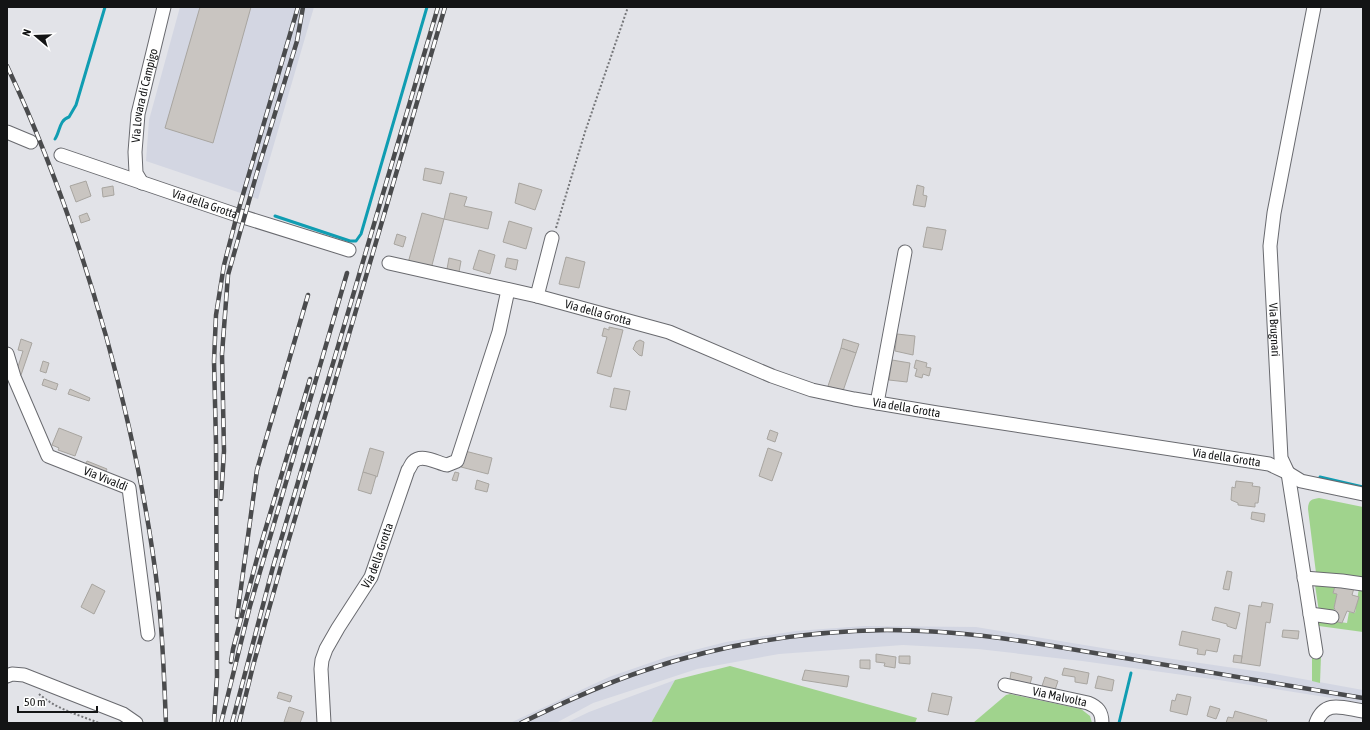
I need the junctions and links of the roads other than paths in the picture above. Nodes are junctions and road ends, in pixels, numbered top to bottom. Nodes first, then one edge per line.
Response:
1 (164, 7) edge
2 (1314, 7) edge
3 (7, 132) edge
4 (31, 142) dead end
5 (61, 155) dead end
6 (142, 184) junction
7 (552, 238) road end
8 (349, 250) dead end
9 (905, 252) dead end
10 (390, 263) dead end
11 (508, 290) junction
12 (536, 296) junction
13 (7, 354) edge
14 (877, 403) junction
15 (1288, 474) junction
16 (1363, 494) edge
17 (1304, 578) junction
18 (1363, 584) edge
19 (1310, 614) junction
20 (1332, 617) dead end
21 (148, 634) dead end
22 (1316, 652) dead end
23 (7, 676) edge
24 (1005, 685) dead end
25 (1363, 711) edge
26 (136, 723) edge
27 (324, 723) edge
28 (1102, 723) edge
29 (1316, 723) edge

1 - 6 street, Via Lovara di Campigo
2 - 15 street, Via Brugnari
3 - 4 street
5 - 6 street, Via della Grotta
6 - 8 street, Via della Grotta
7 - 12 street
9 - 14 street
10 - 11 street, Via della Grotta
11 - 12 street, Via della Grotta
11 - 27 street, Via della Grotta
12 - 14 street, Via della Grotta
13 - 21 street, Via Vivaldi
14 - 15 street, Via della Grotta
15 - 16 street, Via della Grotta
15 - 17 street, Via Brugnari
17 - 18 street
17 - 19 street, Via Brugnari
19 - 20 street
19 - 22 street, Via Brugnari
23 - 26 street
24 - 28 street, Via Malvolta
25 - 29 street

